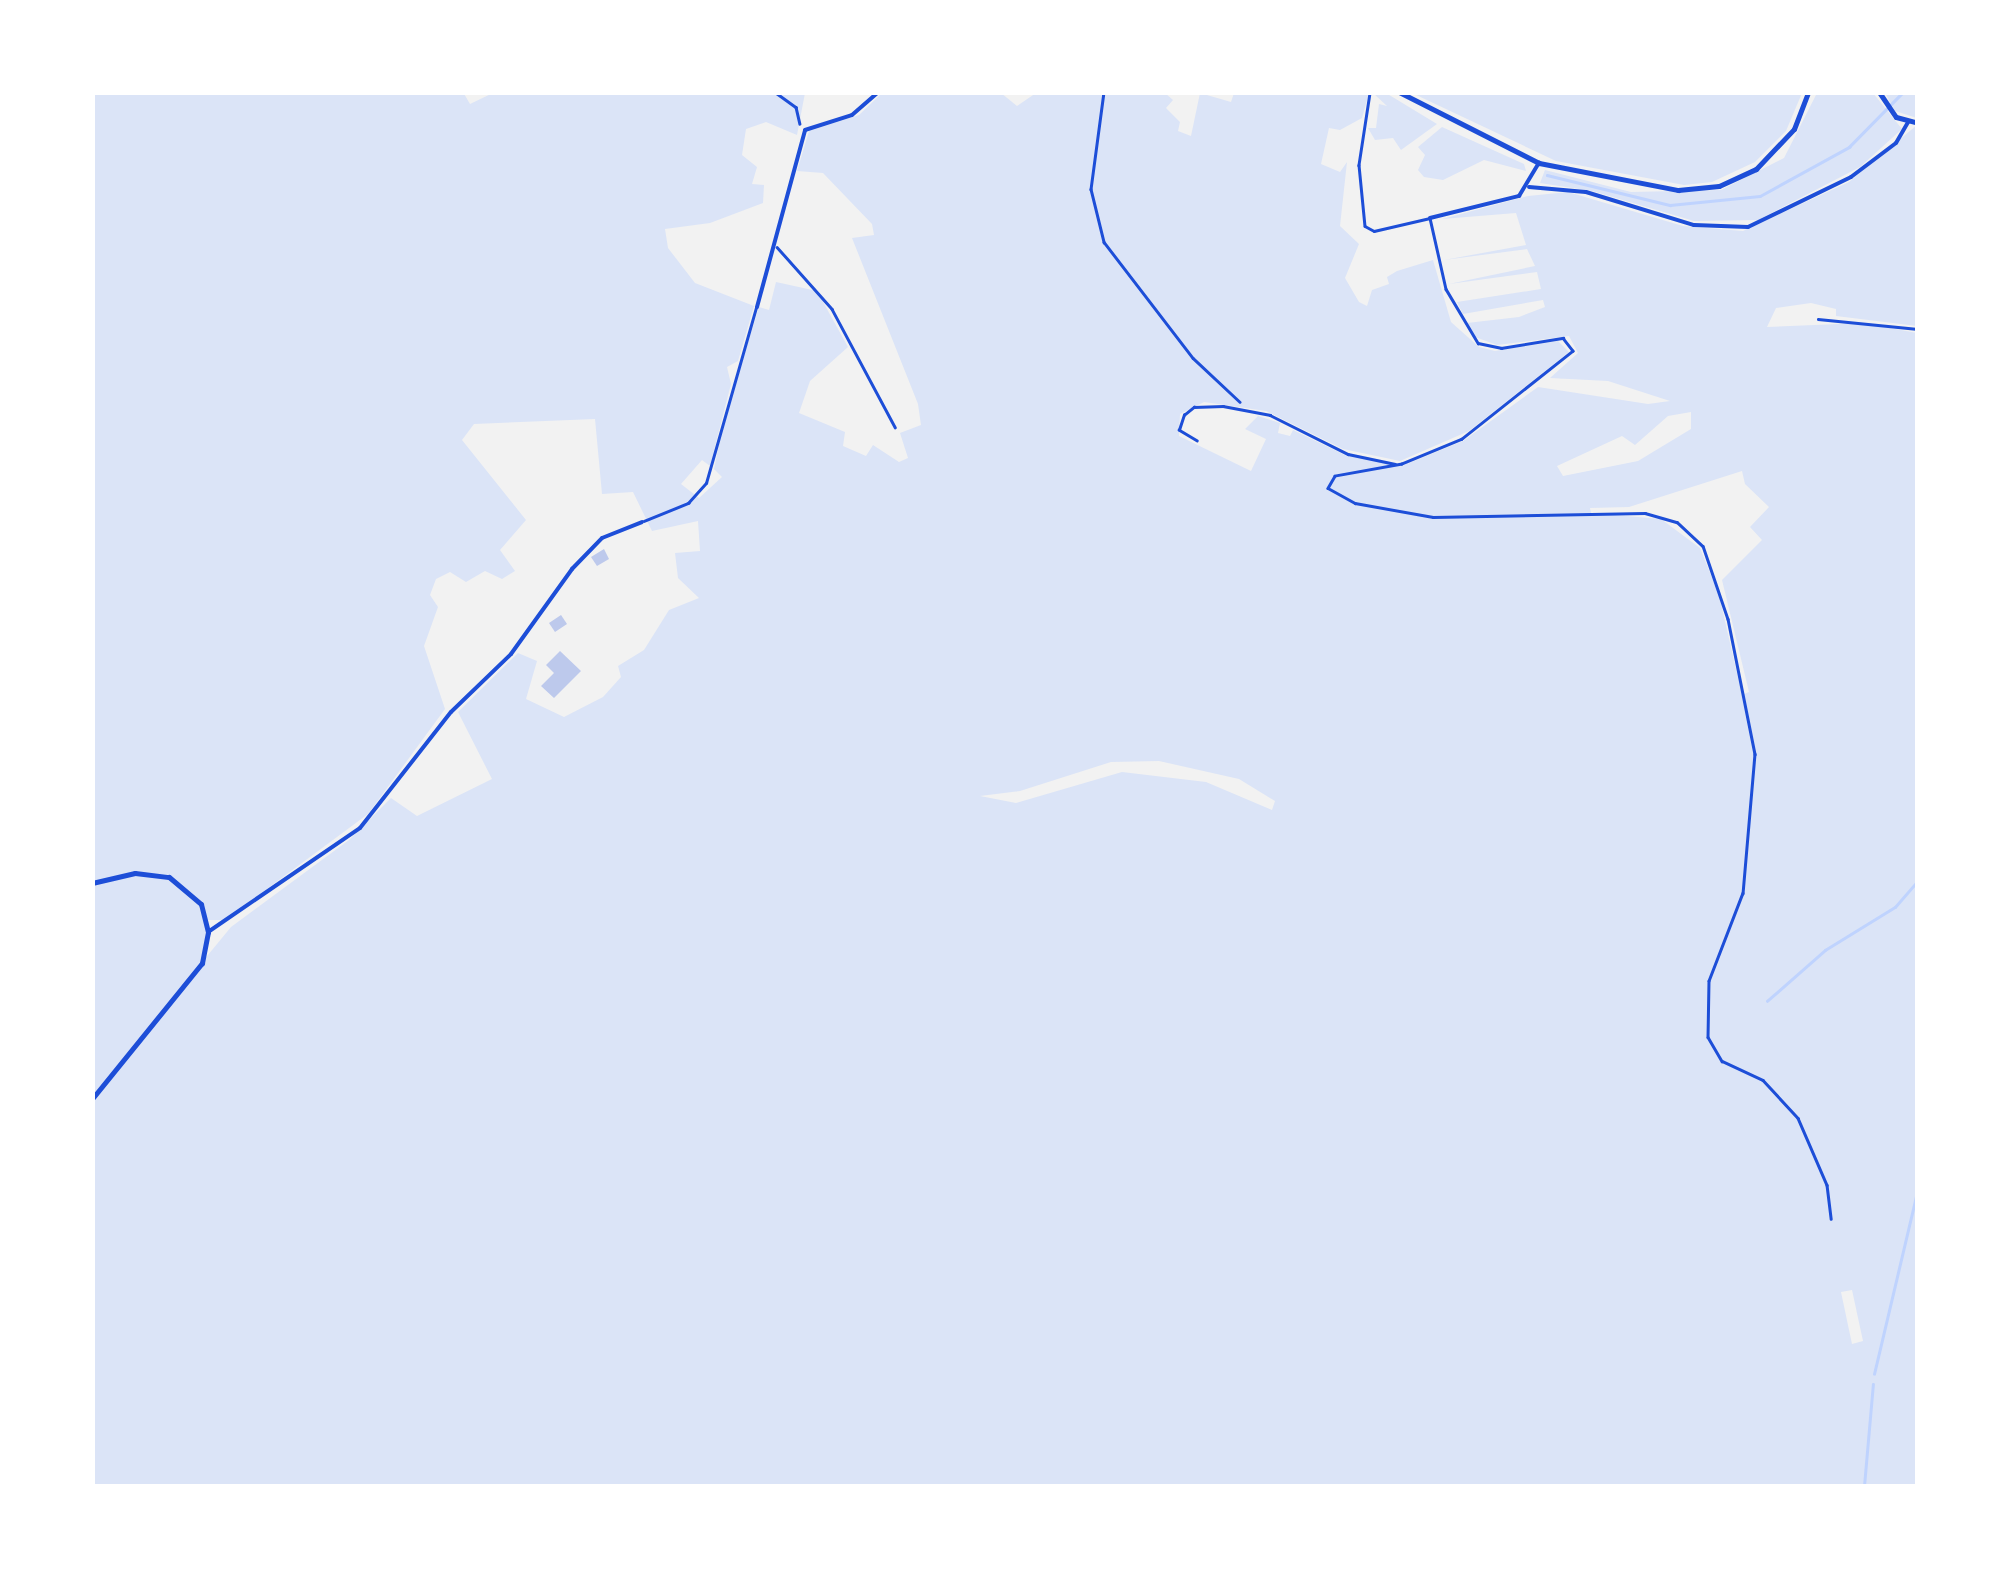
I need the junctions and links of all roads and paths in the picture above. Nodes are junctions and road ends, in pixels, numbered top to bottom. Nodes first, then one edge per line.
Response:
1 (775, 92) edge
2 (878, 92) edge
3 (1104, 92) edge
4 (1399, 92) edge
5 (1808, 92) edge
6 (1880, 92) edge
7 (1370, 93) edge
8 (1908, 122) junction
9 (1918, 122) edge
10 (805, 130) junction
11 (1539, 163) junction
12 (1530, 187) junction
13 (1430, 218) junction
14 (777, 248) junction
15 (757, 307) joint
16 (1818, 319) dead end
17 (1918, 330) edge
18 (1246, 404) dead end
19 (895, 427) dead end
20 (1196, 440) dead end
21 (1402, 464) junction
22 (642, 522) joint
23 (92, 884) edge
24 (208, 932) junction
25 (92, 1099) edge
26 (1830, 1219) dead end

1 - 10 path
2 - 10 street
3 - 18 path
4 - 11 main road
5 - 11 main road
6 - 8 main road
7 - 13 lane
8 - 9 main road
8 - 12 street
10 - 14 street
11 - 12 street
12 - 13 street
13 - 21 lane
14 - 15 street
14 - 19 lane
15 - 22 lane
16 - 17 lane
20 - 21 lane
21 - 26 lane
22 - 24 street
23 - 24 main road
24 - 25 main road

